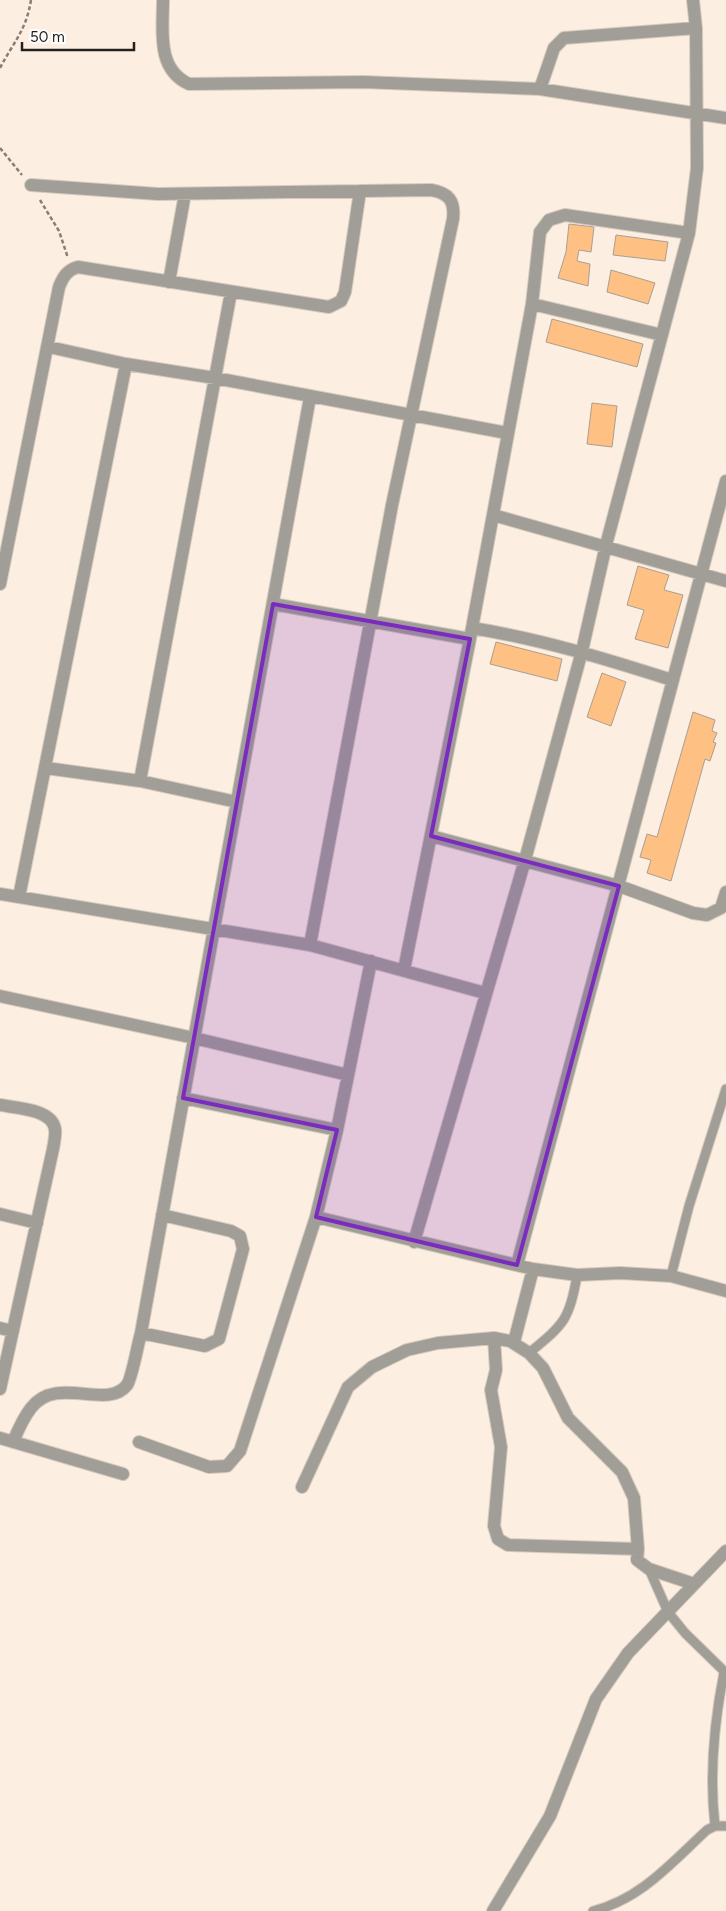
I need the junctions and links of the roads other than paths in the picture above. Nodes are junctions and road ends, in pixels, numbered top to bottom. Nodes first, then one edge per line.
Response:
1 (163, 0) edge
2 (693, 0) edge
3 (696, 28) junction
4 (540, 89) junction
5 (697, 115) junction
6 (726, 118) edge
7 (31, 186) road end
8 (360, 191) junction
9 (186, 194) junction
10 (689, 232) junction
11 (170, 282) junction
12 (232, 292) junction
13 (532, 304) junction
14 (662, 335) junction
15 (49, 348) junction
16 (126, 364) junction
17 (215, 378) junction
18 (310, 397) junction
19 (411, 415) junction
20 (507, 433) junction
21 (726, 481) edge
22 (493, 515) junction
23 (606, 545) junction
24 (700, 572) junction
25 (726, 580) edge
26 (0, 584) edge
27 (273, 604) junction
28 (370, 622) junction
29 (471, 634) junction
30 (582, 651) junction
31 (672, 680) junction
32 (46, 768) junction
33 (140, 781) junction
34 (238, 802) junction
35 (431, 836) junction
36 (525, 860) junction
37 (619, 886) junction
38 (726, 892) edge
39 (0, 894) edge
40 (19, 897) junction
41 (724, 909) edge
42 (214, 928) junction
43 (310, 945) junction
44 (371, 962) junction
45 (404, 970) junction
46 (485, 993) junction
47 (0, 996) edge
48 (194, 1038) junction
49 (348, 1075) junction
50 (726, 1089) edge
51 (183, 1098) junction
52 (0, 1105) edge
53 (337, 1130) junction
54 (0, 1214) edge
55 (162, 1215) junction
56 (316, 1217) junction
57 (37, 1223) junction
58 (414, 1242) junction
59 (517, 1265) junction
60 (533, 1269) junction
61 (577, 1276) junction
62 (671, 1276) junction
63 (726, 1291) edge
64 (0, 1328) edge
65 (13, 1331) junction
66 (141, 1333) junction
67 (494, 1338) junction
68 (514, 1342) junction
69 (529, 1353) junction
70 (0, 1389) edge
71 (0, 1438) edge
72 (13, 1442) junction
73 (139, 1442) dead end
74 (123, 1474) dead end
75 (302, 1487) dead end
76 (638, 1549) junction
77 (726, 1551) edge
78 (648, 1570) junction
79 (694, 1584) junction
80 (668, 1612) junction
81 (725, 1672) edge
82 (715, 1826) junction
83 (726, 1826) edge
84 (493, 1911) edge
85 (593, 1911) edge

1 - 4 street
2 - 3 street
3 - 4 street
3 - 5 street
4 - 5 street
5 - 6 street
5 - 10 street
7 - 9 street
8 - 9 street
8 - 12 street
8 - 19 street
9 - 11 street
10 - 13 street
10 - 14 street
11 - 12 street
11 - 15 street
12 - 17 street
13 - 14 street
13 - 20 street
14 - 23 street
15 - 16 street
15 - 26 street
16 - 17 street
16 - 32 street
17 - 18 street
17 - 33 street
18 - 19 street
18 - 27 street
19 - 20 street
19 - 28 street
20 - 22 street
21 - 24 street
22 - 23 street
22 - 29 street
23 - 24 street
23 - 30 street
24 - 25 street
24 - 31 street
27 - 28 street
27 - 34 street
28 - 29 street
28 - 43 street
29 - 30 street
29 - 35 street
30 - 31 street
30 - 36 street
31 - 37 street
32 - 33 street
32 - 40 street
33 - 34 street
34 - 42 street
35 - 36 street
35 - 45 street
36 - 37 street
36 - 46 street
37 - 41 street
37 - 59 street
38 - 41 street
39 - 40 street
40 - 42 street
42 - 43 street
42 - 48 street
43 - 44 street
44 - 45 street
44 - 49 street
45 - 46 street
46 - 58 street
47 - 48 street
48 - 49 street
48 - 51 street
49 - 53 street
50 - 62 lane
51 - 53 street
51 - 55 street
52 - 57 street
53 - 56 street
54 - 57 street
55 - 66 street
55 - 66 street
56 - 58 street
56 - 73 street
57 - 65 street
58 - 59 street
59 - 60 street
60 - 61 street
60 - 68 street
61 - 62 street
61 - 69 lane
62 - 63 street
64 - 65 street
65 - 70 street
66 - 72 street
67 - 68 street
67 - 75 street
67 - 76 street
68 - 69 street
69 - 76 street
71 - 72 street
72 - 74 street
76 - 78 street
77 - 79 street
78 - 79 street
78 - 80 lane
79 - 80 street
80 - 81 lane
80 - 84 street
81 - 82 lane
82 - 83 lane
82 - 85 lane

